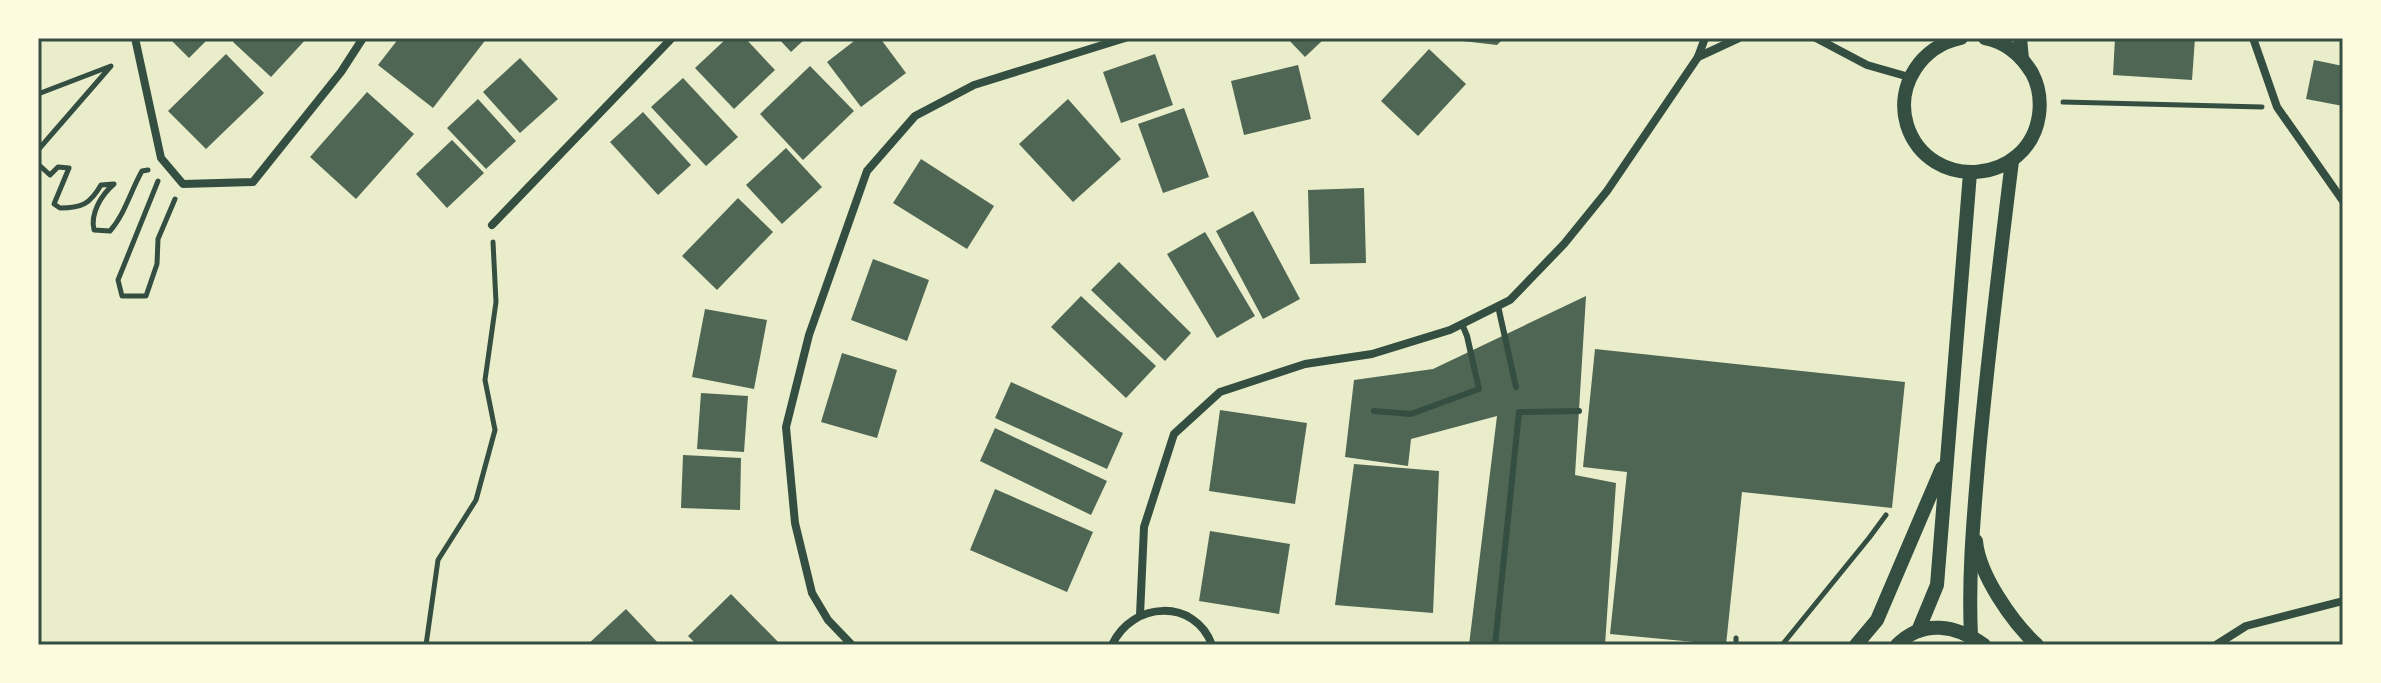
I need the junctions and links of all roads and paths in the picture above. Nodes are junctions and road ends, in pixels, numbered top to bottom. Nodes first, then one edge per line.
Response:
1 (135, 38) edge
2 (363, 38) edge
3 (672, 38) edge
4 (1125, 38) edge
5 (1705, 38) edge
6 (1739, 38) edge
7 (1816, 38) edge
8 (1961, 38) edge
9 (1985, 38) edge
10 (2020, 38) edge
11 (2253, 38) edge
12 (1698, 57) junction
13 (2022, 59) junction
14 (1909, 77) junction
15 (38, 94) edge
16 (2063, 102) dead end
17 (2277, 107) junction
18 (38, 150) edge
19 (2012, 161) junction
20 (38, 164) edge
21 (152, 169) dead end
22 (1970, 173) junction
23 (161, 175) dead end
24 (183, 184) junction
25 (2343, 201) edge
26 (492, 225) joint
27 (1498, 306) junction
28 (1462, 324) junction
29 (1516, 387) dead end
30 (1374, 411) dead end
31 (1579, 411) dead end
32 (1948, 453) junction
33 (1886, 515) dead end
34 (1974, 517) junction
35 (2343, 601) edge
36 (1140, 615) junction
37 (1918, 631) junction
38 (1971, 636) junction
39 (426, 645) edge
40 (852, 645) edge
41 (1112, 645) edge
42 (1212, 645) edge
43 (1495, 645) edge
44 (1782, 645) edge
45 (1856, 645) edge
46 (1897, 645) edge
47 (1984, 645) edge
48 (2037, 645) edge
49 (2216, 645) edge

1 - 24 street
2 - 24 street
3 - 26 street
4 - 40 street
5 - 12 street
6 - 12 street
7 - 14 street
8 - 14 street
9 - 13 street
10 - 13 street
11 - 17 street
12 - 27 street
13 - 19 street
14 - 22 street
15 - 18 path
16 - 17 path
17 - 25 street
19 - 22 street
19 - 34 street
20 - 21 path
22 - 32 street
23 - 24 path
26 - 39 path
27 - 28 street
27 - 29 lane
28 - 30 lane
28 - 36 street
31 - 43 lane
32 - 37 street
32 - 45 street
33 - 44 path
34 - 38 street
34 - 48 street
35 - 49 street
36 - 41 street
36 - 42 street
37 - 38 street
37 - 46 street
38 - 47 street

